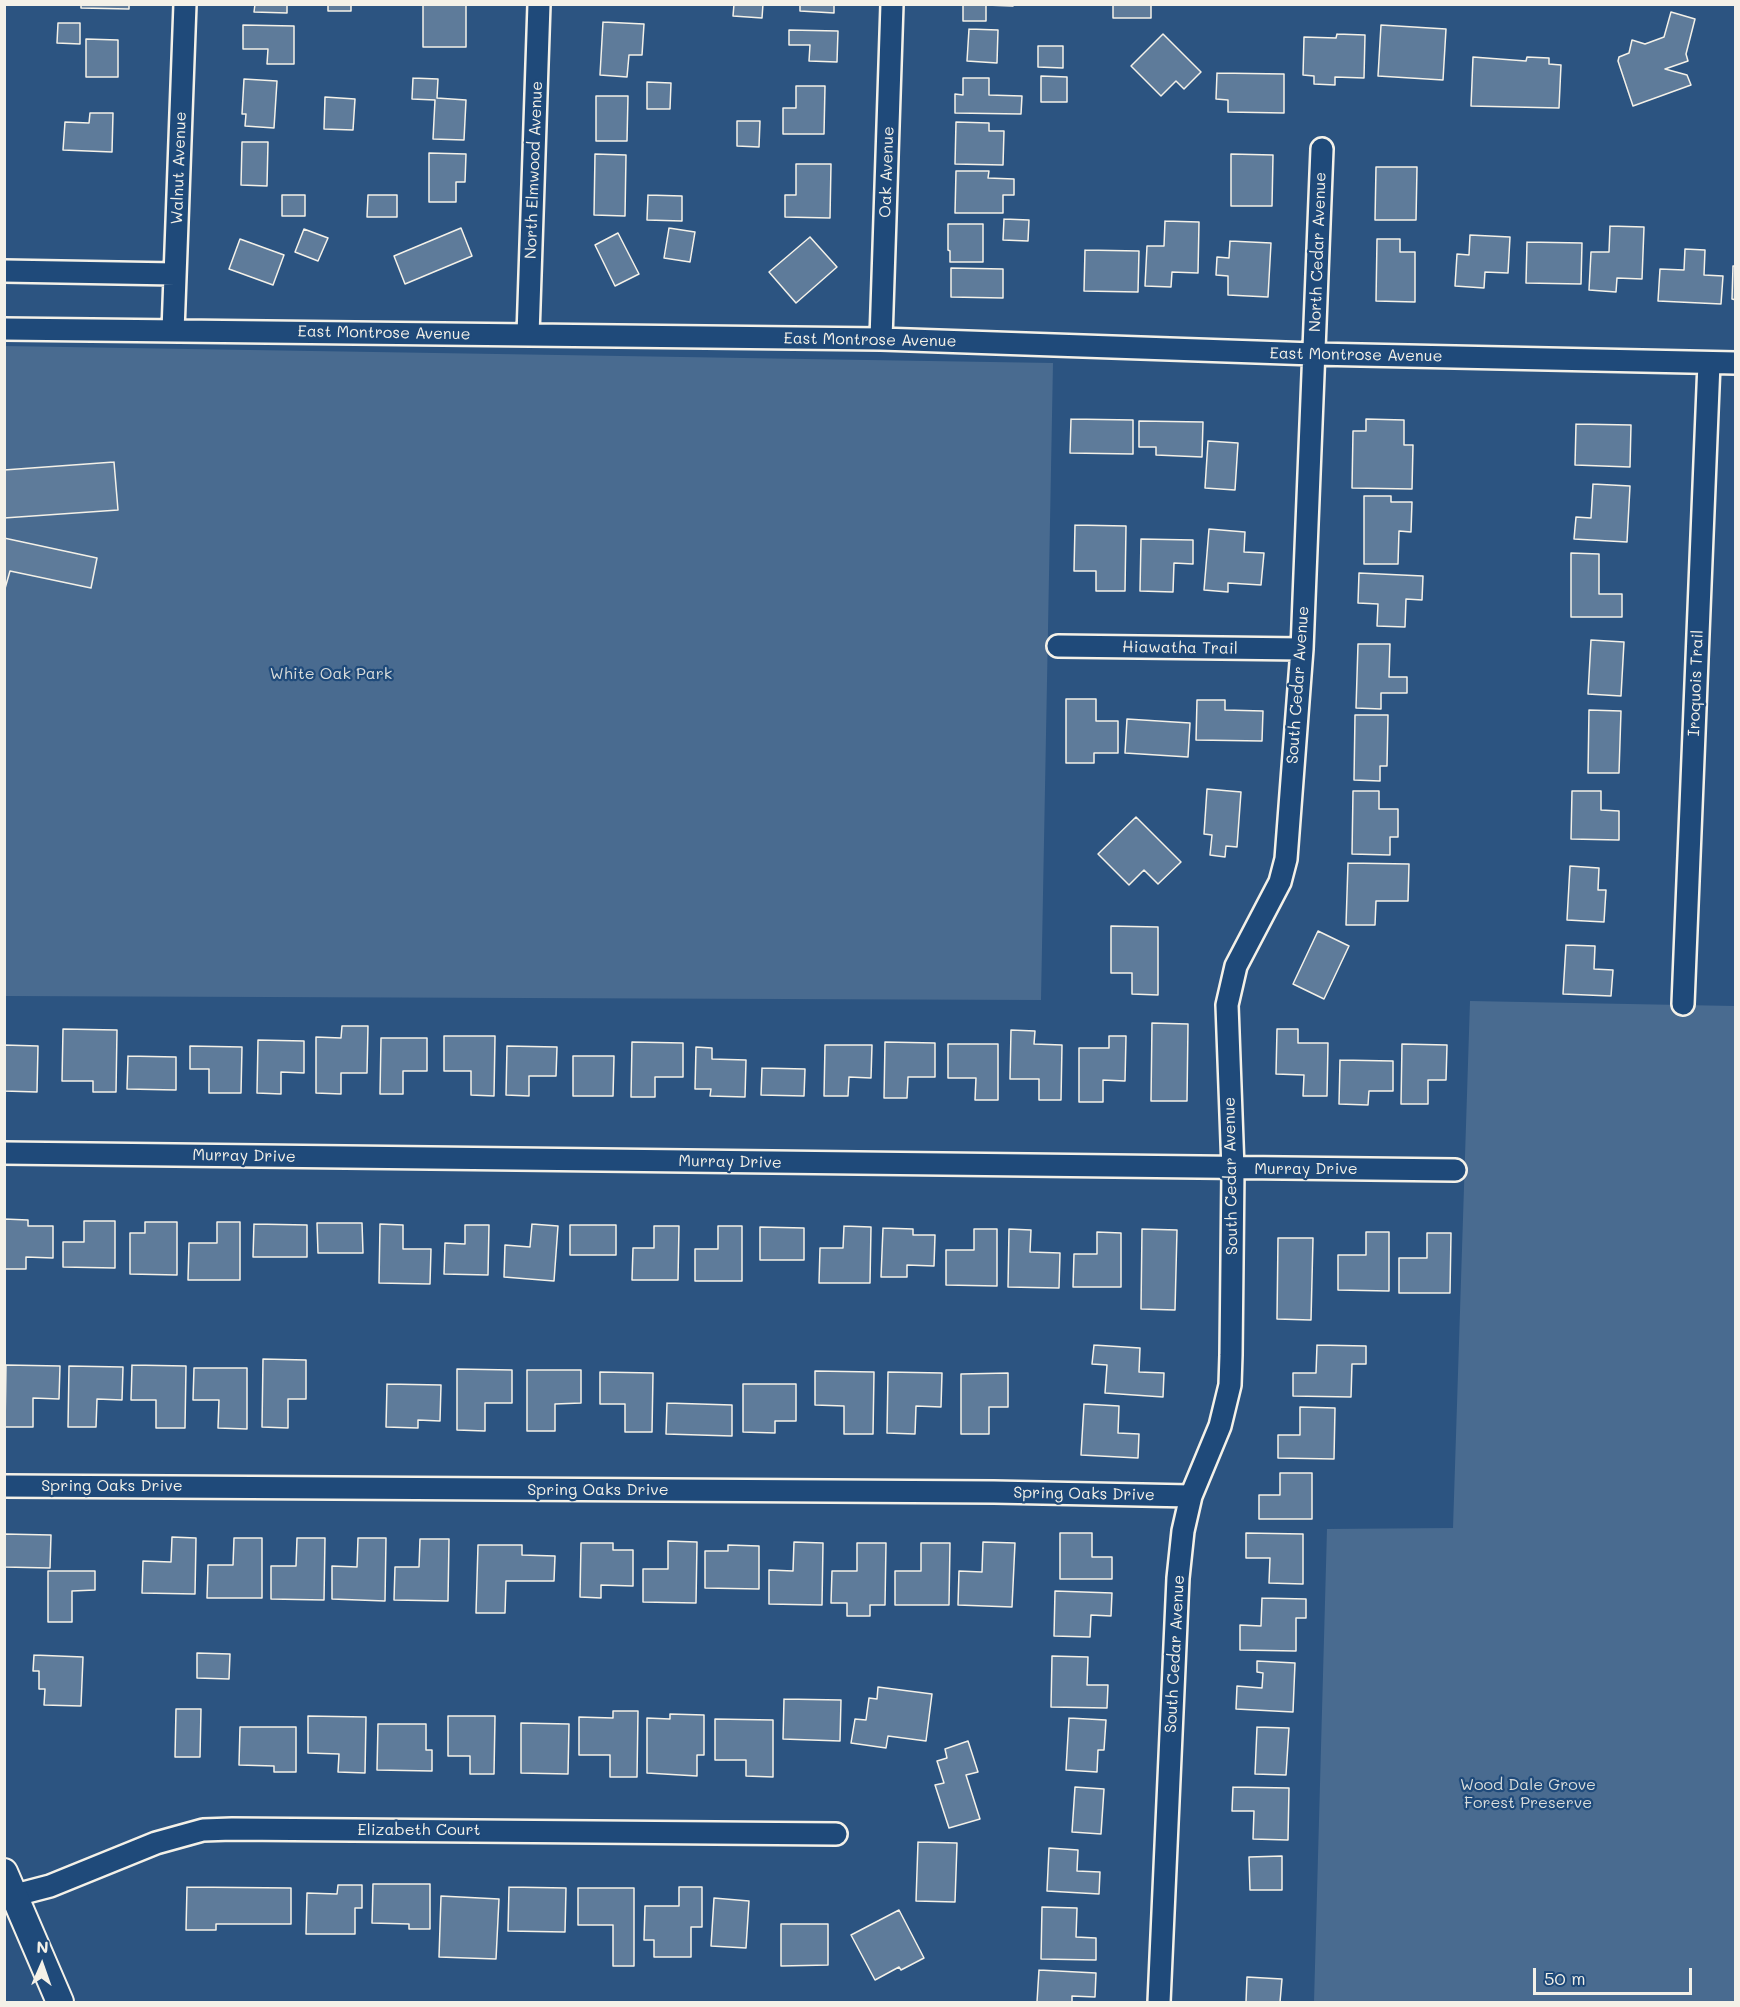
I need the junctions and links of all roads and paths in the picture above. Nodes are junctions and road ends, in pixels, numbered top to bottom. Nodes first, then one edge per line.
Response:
1 (184, 4) edge
2 (539, 4) edge
3 (892, 4) edge
4 (1322, 149) dead end
5 (4, 271) edge
6 (176, 274) junction
7 (4, 329) edge
8 (174, 332) junction
9 (528, 335) junction
10 (881, 339) junction
11 (1314, 354) junction
12 (1708, 363) junction
13 (1736, 363) edge
14 (1058, 646) dead end
15 (1302, 650) junction
16 (1683, 1004) dead end
17 (4, 1153) edge
18 (1233, 1169) junction
19 (1455, 1170) dead end
20 (4, 1486) edge
21 (1191, 1496) junction
22 (836, 1834) dead end
23 (4, 1872) edge
24 (9, 1897) edge
25 (60, 2002) edge
26 (1159, 2002) edge

1 - 6 street, Walnut Avenue
2 - 9 street, North Elmwood Avenue
3 - 10 street, Oak Avenue
4 - 11 street, North Cedar Avenue
5 - 6 street
6 - 8 street, Walnut Avenue
7 - 8 street, East Montrose Avenue
8 - 9 street, East Montrose Avenue
9 - 10 street, East Montrose Avenue
10 - 11 street, East Montrose Avenue
11 - 12 street, East Montrose Avenue
11 - 15 street, South Cedar Avenue
12 - 13 street, East Montrose Avenue
12 - 16 street, Iroquois Trail
14 - 15 street, Hiawatha Trail
15 - 18 street, South Cedar Avenue
17 - 18 street, Murray Drive
18 - 19 street, Murray Drive
18 - 21 street, South Cedar Avenue
20 - 21 street, Spring Oaks Drive
21 - 26 street, South Cedar Avenue
22 - 24 street, Elizabeth Court
23 - 24 main road
24 - 25 main road

